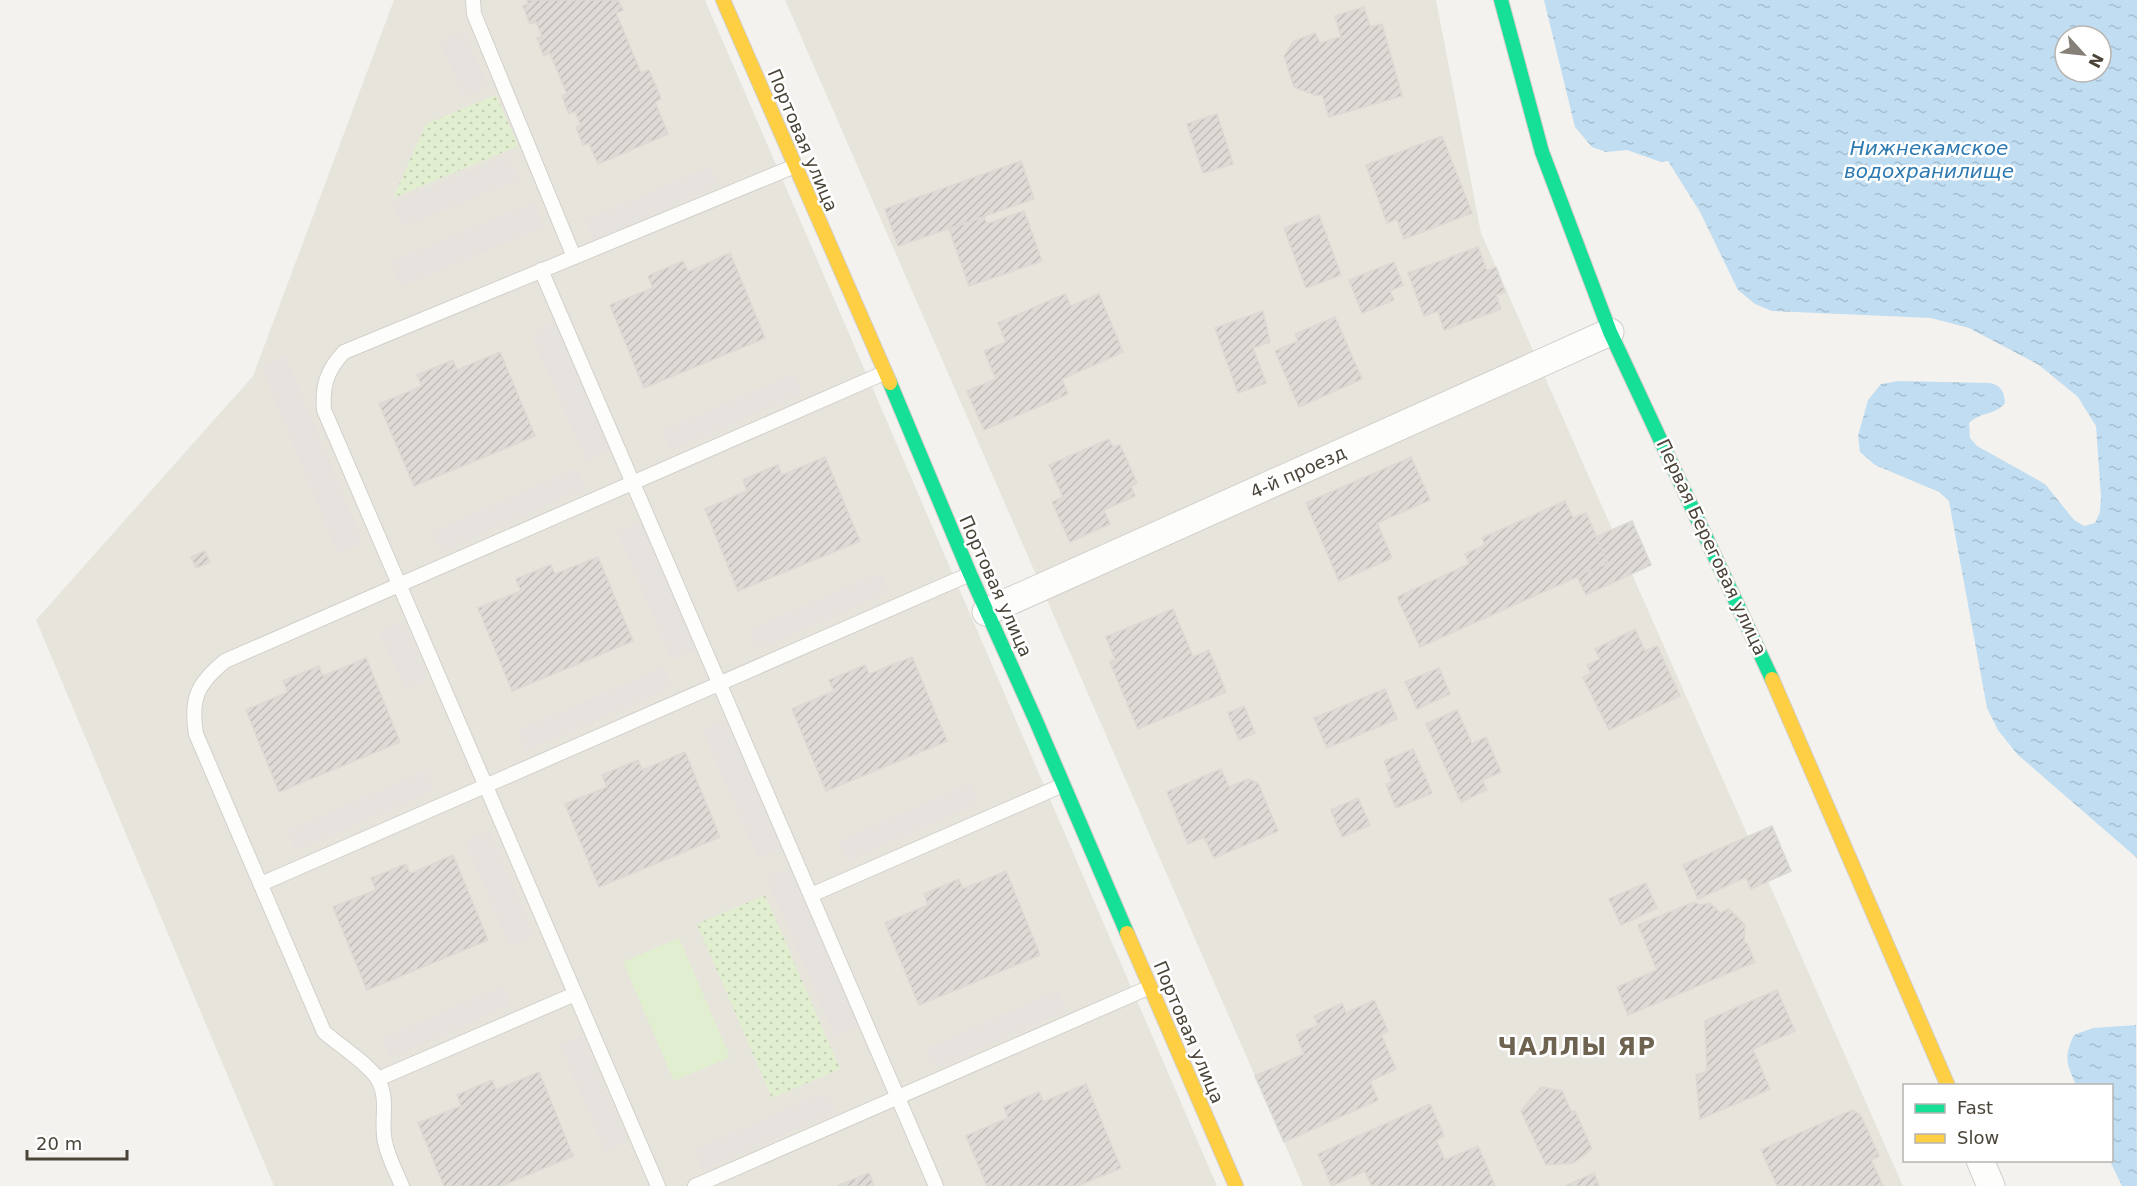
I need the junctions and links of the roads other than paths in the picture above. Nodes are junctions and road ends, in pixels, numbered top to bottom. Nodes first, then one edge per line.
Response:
1 (473, 0) edge
2 (723, 0) edge
3 (1501, 0) edge
4 (795, 166) junction
5 (574, 257) junction
6 (542, 270) junction
7 (1610, 332) junction
8 (884, 373) junction
9 (633, 483) junction
10 (970, 574) junction
11 (399, 585) junction
12 (986, 612) junction
13 (720, 684) junction
14 (1063, 785) junction
15 (485, 786) junction
16 (261, 884) junction
17 (811, 895) junction
18 (1150, 987) junction
19 (575, 994) junction
20 (378, 1079) junction
21 (1947, 1084) edge
22 (898, 1097) junction
23 (1980, 1162) edge
24 (402, 1186) edge
25 (658, 1186) edge
26 (694, 1186) edge
27 (936, 1186) edge
28 (1236, 1186) edge
29 (1991, 1186) edge

1 - 5 lane
2 - 4 street, Портовая улица
3 - 7 street, Первая Береговая улица
4 - 5 lane
4 - 8 street, Портовая улица
5 - 6 lane
6 - 9 lane
6 - 11 lane
7 - 12 street, 4-й проезд
7 - 21 street, Первая Береговая улица
8 - 9 lane
8 - 10 street, Портовая улица
9 - 11 lane
9 - 13 lane
10 - 12 street, Портовая улица
10 - 13 lane
11 - 15 lane
11 - 16 lane
12 - 14 street, Портовая улица
13 - 15 lane
13 - 17 lane
14 - 17 lane
14 - 18 street, Портовая улица
15 - 16 lane
15 - 19 lane
16 - 20 lane
17 - 22 lane
18 - 22 lane
18 - 28 street, Портовая улица
19 - 20 lane
19 - 25 lane
20 - 24 lane
22 - 26 lane
22 - 27 lane
23 - 29 street

